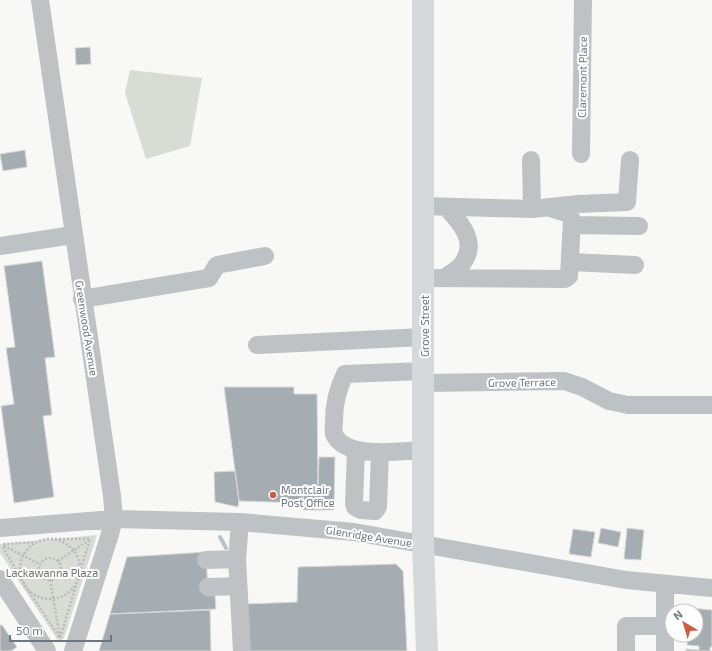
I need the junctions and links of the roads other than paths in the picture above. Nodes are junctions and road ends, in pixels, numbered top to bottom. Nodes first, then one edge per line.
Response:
1 (40, 0) edge
2 (423, 0) edge
3 (583, 0) edge
4 (581, 154) dead end
5 (531, 160) dead end
6 (630, 160) dead end
7 (424, 206) junction
8 (448, 208) junction
9 (532, 208) junction
10 (550, 208) junction
11 (572, 225) junction
12 (639, 226) dead end
13 (73, 235) junction
14 (0, 246) edge
15 (264, 256) dead end
16 (570, 262) junction
17 (635, 265) dead end
18 (434, 278) junction
19 (82, 299) junction
20 (424, 336) junction
21 (257, 345) dead end
22 (424, 377) junction
23 (712, 404) edge
24 (356, 450) junction
25 (424, 450) junction
26 (380, 452) junction
27 (240, 522) junction
28 (112, 526) junction
29 (2, 540) edge
30 (423, 545) junction
31 (237, 559) junction
32 (206, 560) dead end
33 (0, 579) edge
34 (665, 585) junction
35 (238, 586) junction
36 (208, 587) dead end
37 (712, 588) edge
38 (665, 603) edge
39 (664, 626) edge
40 (61, 648) edge
41 (242, 651) edge
42 (427, 651) edge
43 (626, 651) edge

1 - 13 street, Greenwood Avenue
2 - 7 main road, Grove Street
3 - 4 street, Claremont Place
5 - 9 street
6 - 10 street
7 - 8 street
7 - 18 main road, Grove Street
8 - 9 street
8 - 18 street
9 - 10 street
10 - 11 street
11 - 12 street
11 - 16 street
13 - 14 street
13 - 19 street, Greenwood Avenue
15 - 19 street
16 - 17 street
16 - 18 street
18 - 20 main road, Grove Street
19 - 28 street, Greenwood Avenue
20 - 21 street
20 - 22 main road, Grove Street
22 - 23 street, Grove Terrace
22 - 24 street, Grove Terrace
22 - 25 main road, Grove Street
24 - 26 street
24 - 26 street
25 - 26 street
25 - 30 main road, Grove Street
27 - 28 street, Glenridge Avenue
27 - 30 street, Glenridge Avenue
27 - 31 street
28 - 29 street, Glenridge Avenue
28 - 40 street, Greenwood Avenue
30 - 34 street, Glenridge Avenue
30 - 42 main road, Grove Street
31 - 32 street
31 - 35 street
33 - 40 street
34 - 37 street, Glenridge Avenue
34 - 38 street
35 - 36 street
35 - 41 street
39 - 43 street

